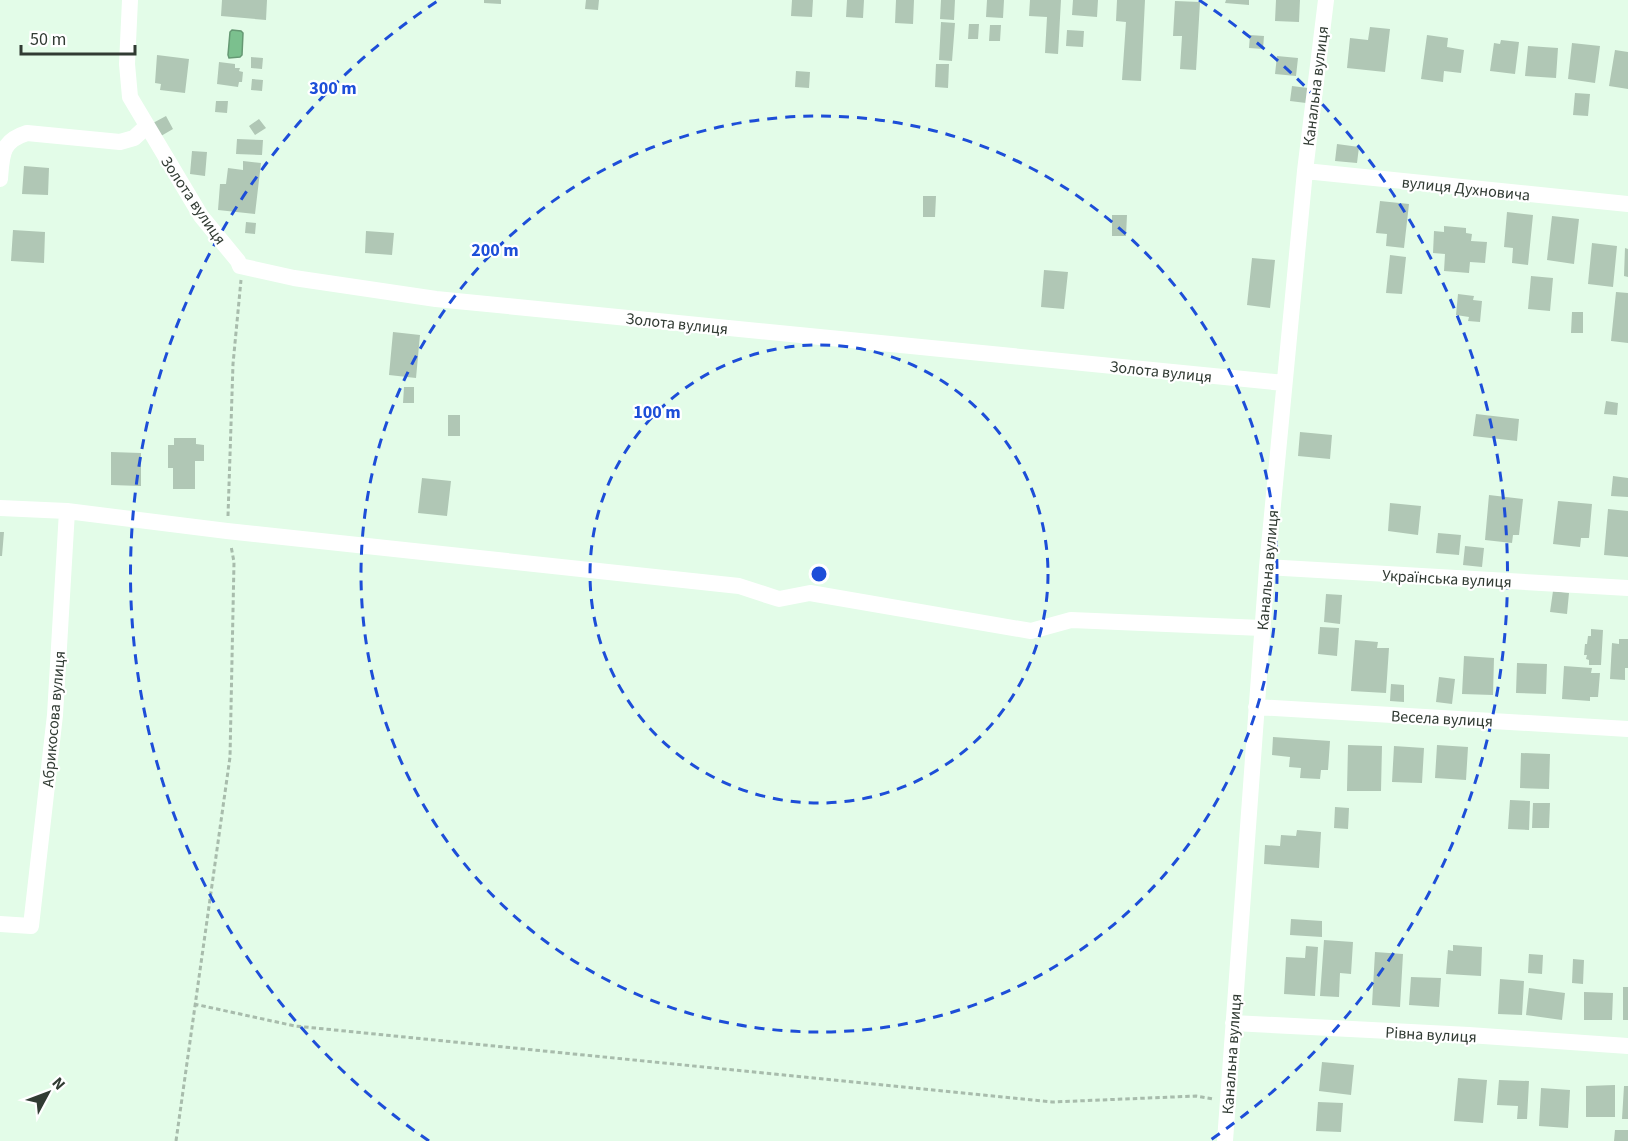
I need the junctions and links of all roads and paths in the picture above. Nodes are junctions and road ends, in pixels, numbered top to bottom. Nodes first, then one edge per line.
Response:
1 (130, 0) edge
2 (1326, 0) edge
3 (146, 127) junction
4 (1305, 171) junction
5 (0, 179) edge
6 (1628, 204) edge
7 (240, 266) junction
8 (1284, 383) junction
9 (0, 508) edge
10 (67, 511) junction
11 (228, 531) junction
12 (1267, 567) junction
13 (1628, 588) edge
14 (1262, 628) junction
15 (1256, 708) junction
16 (1628, 729) edge
17 (0, 924) edge
18 (194, 1004) junction
19 (1233, 1023) junction
20 (1628, 1046) edge
21 (1227, 1101) junction
22 (176, 1141) edge
23 (1225, 1141) edge

1 - 3 street, Золота вулиця
2 - 4 street, Канальна вулиця
3 - 5 street
3 - 7 street, Золота вулиця
4 - 6 street, вулиця Духновича
4 - 8 street, Канальна вулиця
7 - 8 street, Золота вулиця
7 - 11 path
8 - 12 street, Канальна вулиця
9 - 10 street
10 - 11 street
10 - 17 street, Абрикосова вулиця
11 - 14 street
11 - 18 path
12 - 13 street, Українська вулиця
12 - 14 street, Канальна вулиця
14 - 15 street, Канальна вулиця
15 - 16 street, Весела вулиця
15 - 19 street, Канальна вулиця
18 - 21 path
18 - 22 path
19 - 20 street, Рівна вулиця
19 - 21 street, Канальна вулиця
21 - 23 street, Канальна вулиця

